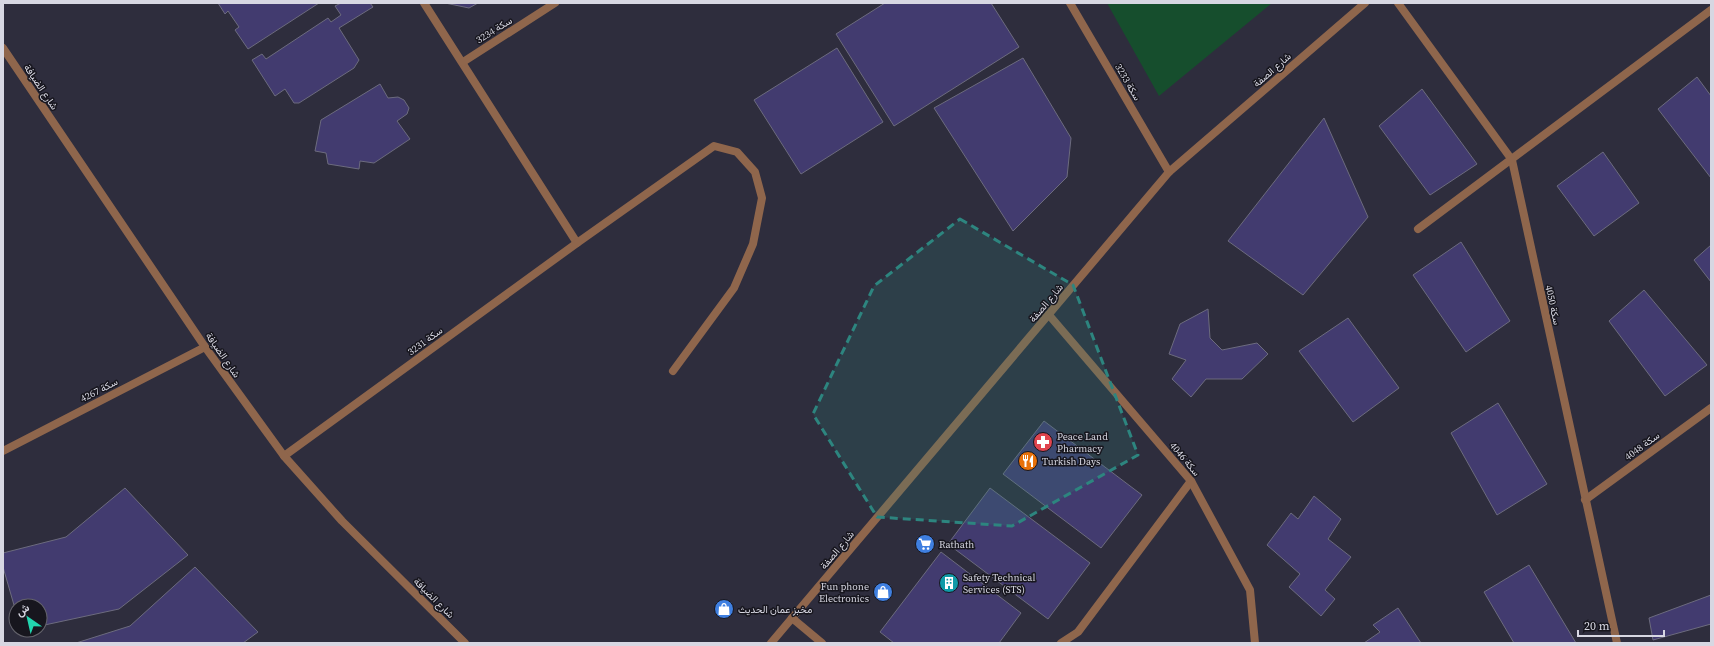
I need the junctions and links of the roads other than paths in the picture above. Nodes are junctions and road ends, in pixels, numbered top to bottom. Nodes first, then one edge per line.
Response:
1 (424, 3) edge
2 (556, 3) edge
3 (1070, 3) edge
4 (1365, 3) edge
5 (1398, 3) edge
6 (1711, 10) edge
7 (4, 50) edge
8 (463, 62) junction
9 (1512, 160) junction
10 (1169, 172) junction
11 (1418, 230) dead end
12 (578, 243) junction
13 (1049, 316) junction
14 (205, 347) junction
15 (673, 371) dead end
16 (1711, 408) edge
17 (3, 452) edge
18 (284, 456) junction
19 (1191, 482) junction
20 (1585, 500) junction
21 (792, 618) junction
22 (465, 643) edge
23 (771, 643) edge
24 (822, 643) edge
25 (1061, 643) edge
26 (1255, 643) edge
27 (1617, 643) edge

1 - 8 street
2 - 8 street, سكة 3234
3 - 10 street, سكة 3233
4 - 10 street, شارع الصفة
5 - 9 street, سكة 4050
6 - 9 street
7 - 14 street, شارع الضيافة
8 - 12 street
9 - 11 street
9 - 20 street, سكة 4050
10 - 13 street, شارع الصفة
12 - 15 street, سكة 3231
12 - 18 street, سكة 3231
13 - 19 street, سكة 4046
13 - 21 street, شارع الصفة
14 - 17 street, سكة 4267
14 - 18 street, شارع الضيافة
16 - 20 street, سكة 4048
18 - 22 street, شارع الضيافة
19 - 25 street
19 - 26 street, سكة 4046
20 - 27 street, سكة 4050
21 - 23 street, شارع الصفة
21 - 24 street

